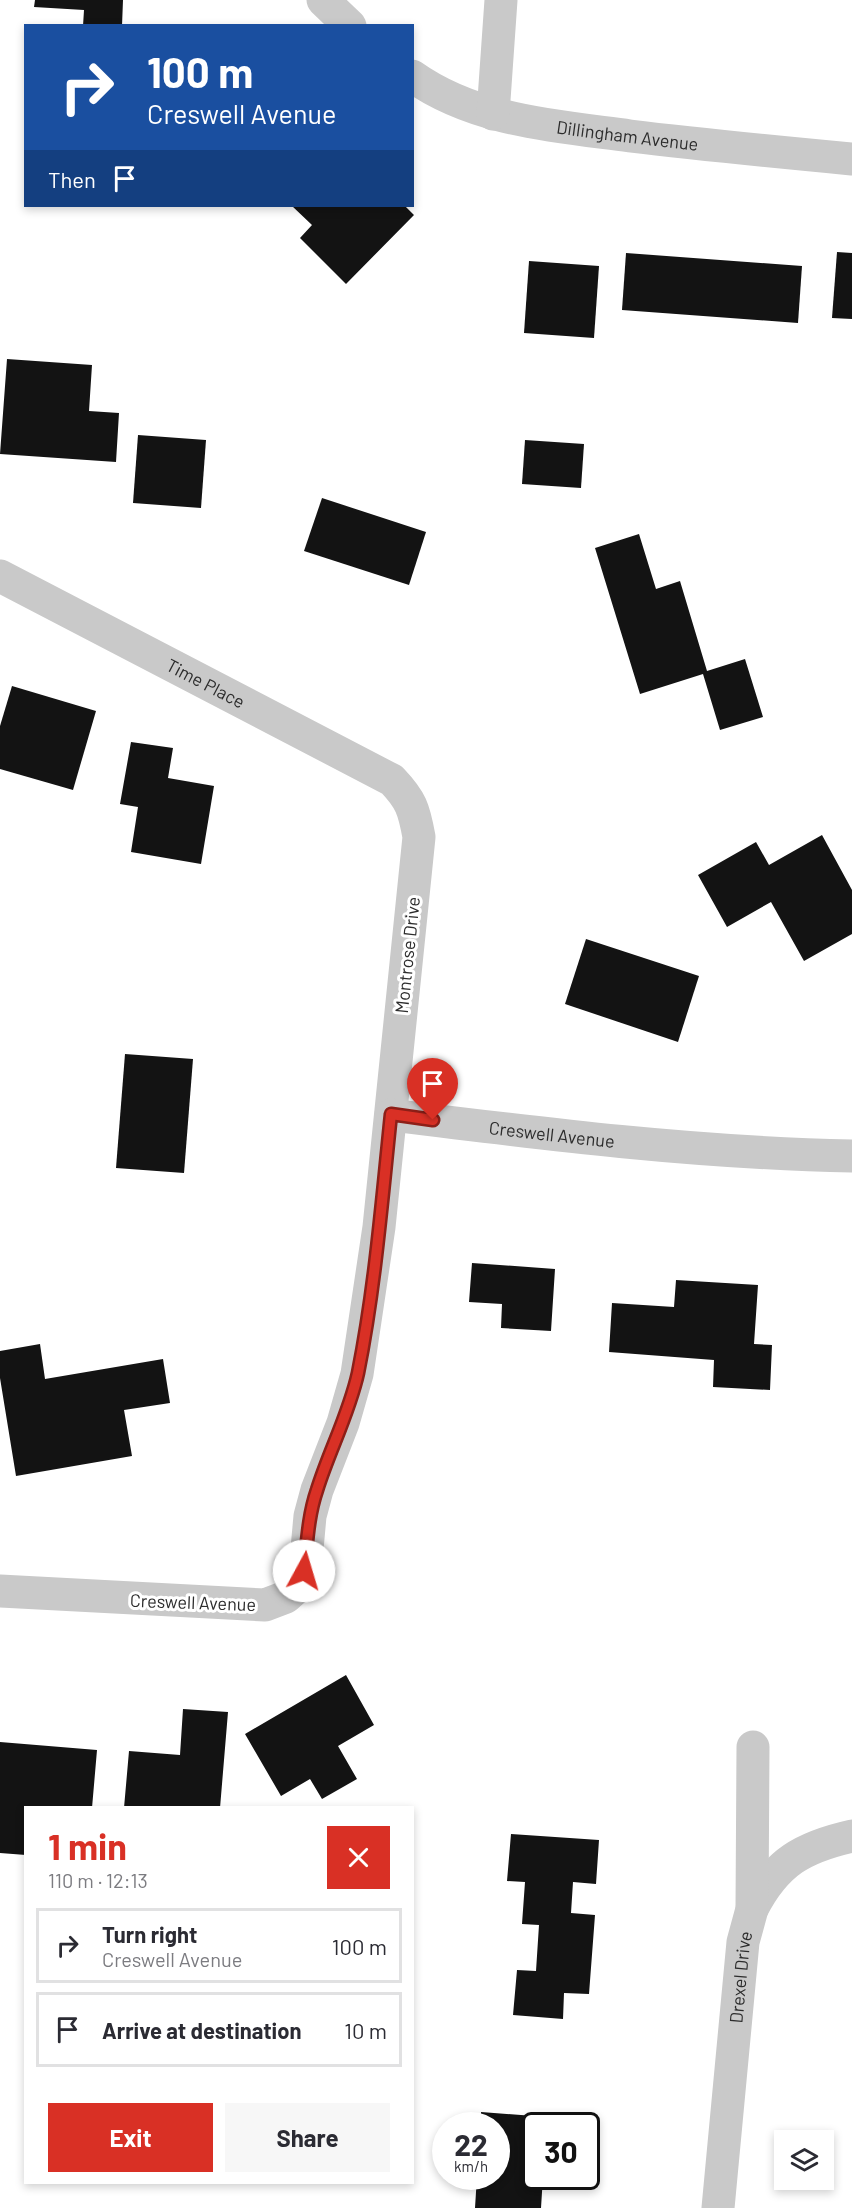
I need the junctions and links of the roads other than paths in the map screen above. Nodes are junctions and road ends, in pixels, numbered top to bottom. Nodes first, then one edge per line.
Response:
1 (323, 0) edge
2 (501, 0) edge
3 (348, 24) edge
4 (414, 77) edge
5 (493, 114) junction
6 (852, 159) edge
7 (0, 576) edge
8 (409, 798) joint
9 (391, 1114) junction
10 (852, 1156) edge
11 (0, 1591) edge
12 (753, 1747) dead end
13 (852, 1836) edge
14 (752, 1909) junction
15 (718, 2208) edge

1 - 3 street
2 - 5 street
4 - 5 street, Dillingham Avenue
5 - 6 street, Dillingham Avenue
7 - 8 street, Time Place
8 - 9 street, Montrose Drive
9 - 10 street, Creswell Avenue
9 - 11 street, Creswell Avenue
12 - 14 street, Drexel Drive
13 - 14 street
14 - 15 street, Drexel Drive

